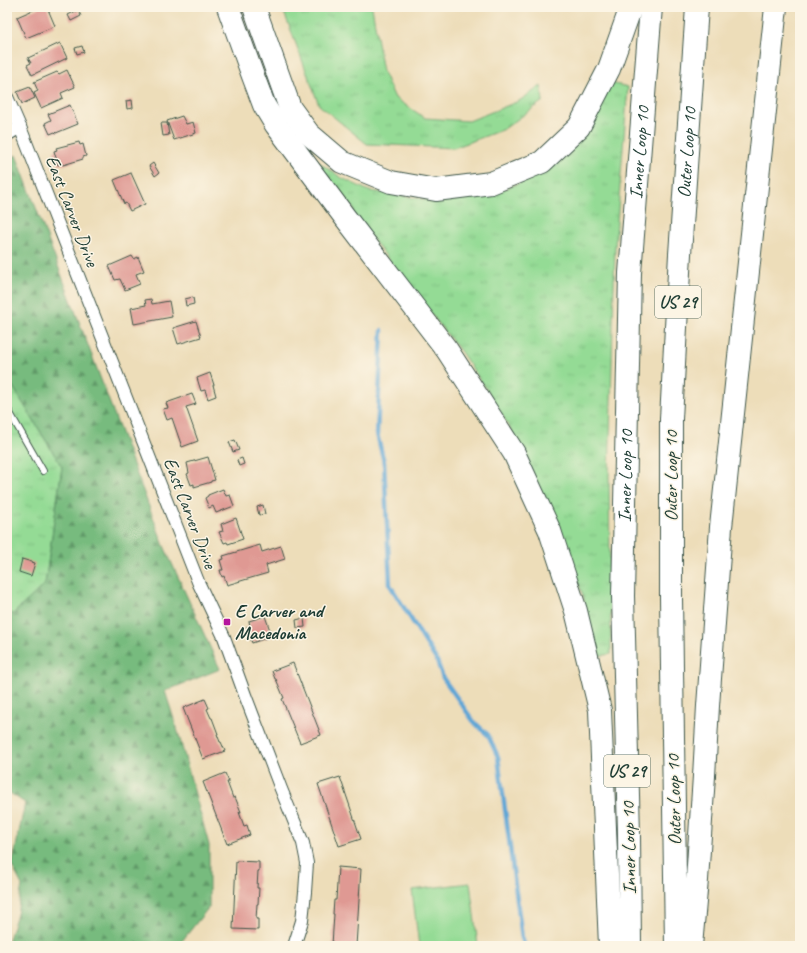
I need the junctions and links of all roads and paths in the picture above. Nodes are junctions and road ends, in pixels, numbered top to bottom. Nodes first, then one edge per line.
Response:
1 (228, 7) edge
2 (254, 7) edge
3 (631, 7) edge
4 (651, 7) edge
5 (697, 7) edge
6 (776, 7) edge
7 (7, 97) edge
8 (20, 128) junction
9 (7, 135) edge
10 (7, 408) edge
11 (43, 472) dead end
12 (294, 946) edge
13 (610, 946) edge
14 (630, 946) edge
15 (676, 946) edge
16 (691, 946) edge

1 - 13 highway
2 - 3 highway
4 - 14 highway, Inner Loop 10 / US 29
5 - 15 highway, Outer Loop 10 / US 29
6 - 16 highway
7 - 8 street, East Carver Drive
8 - 9 street
8 - 12 street, East Carver Drive
10 - 11 lane

